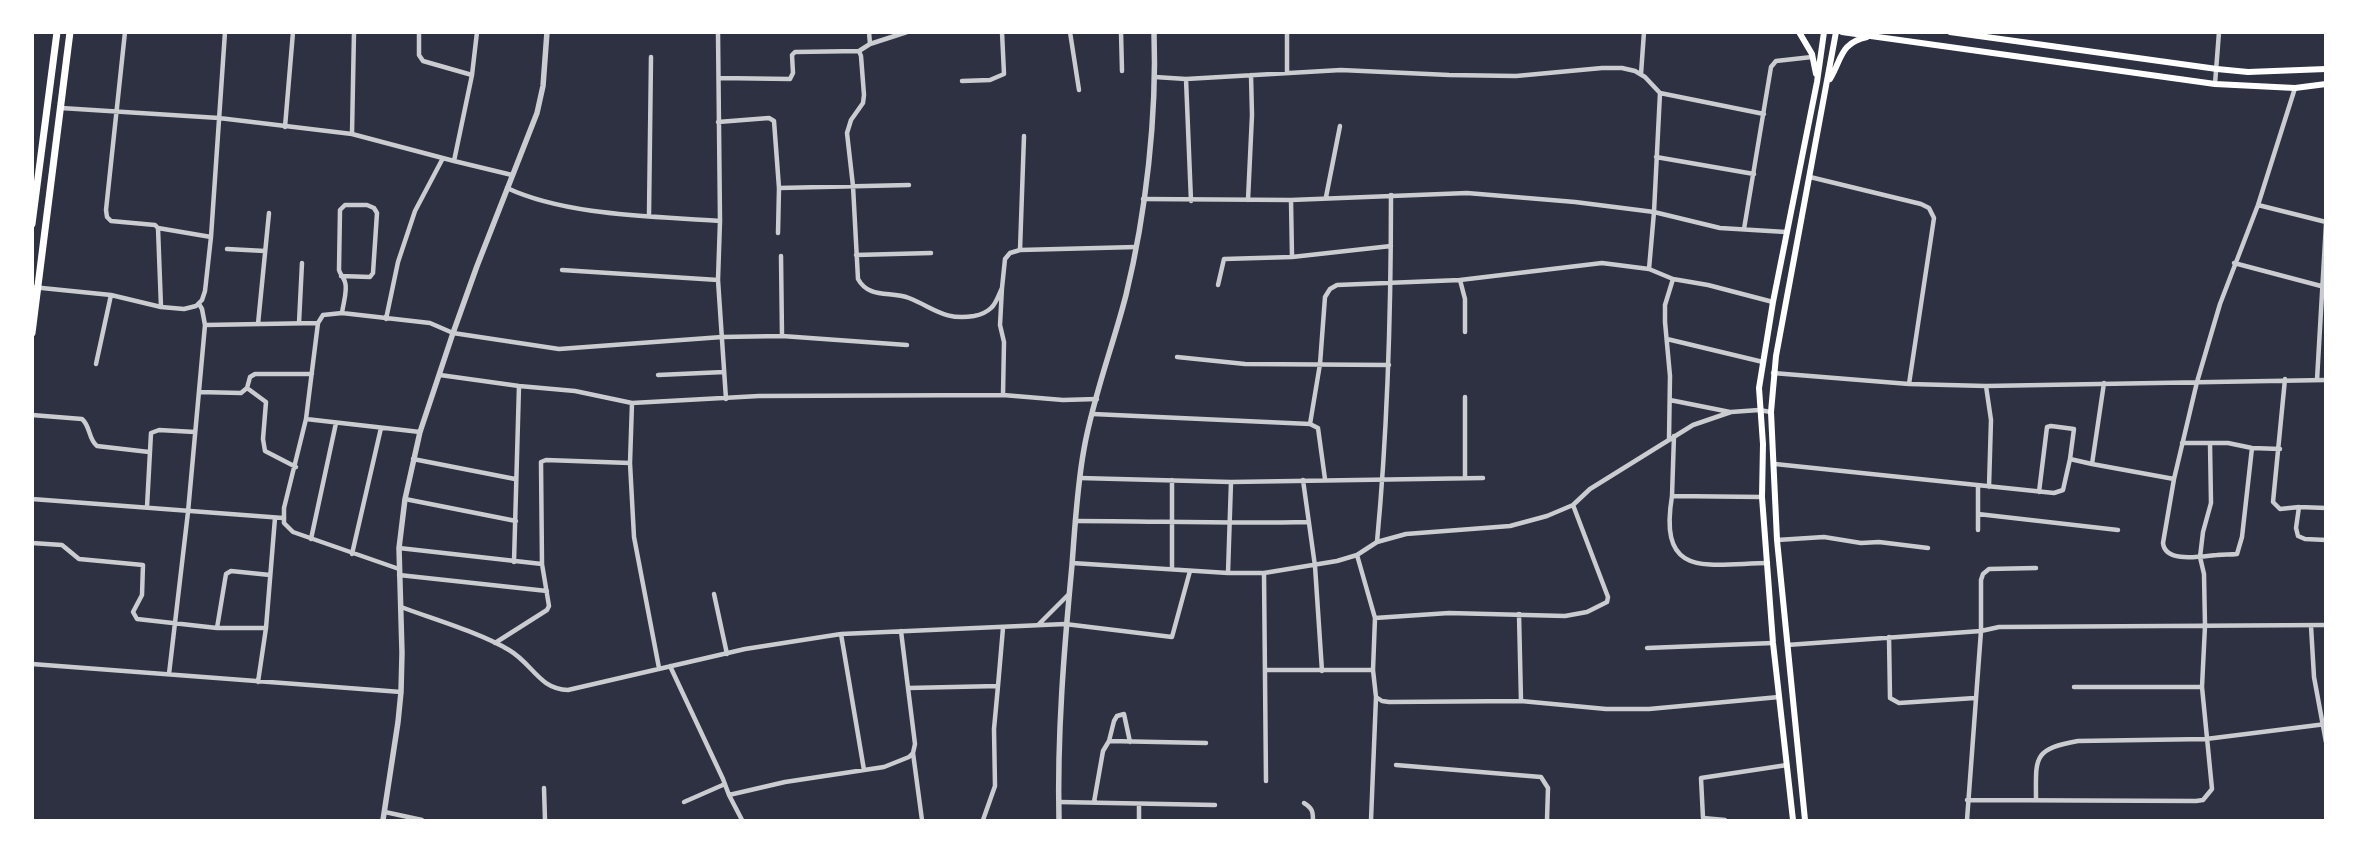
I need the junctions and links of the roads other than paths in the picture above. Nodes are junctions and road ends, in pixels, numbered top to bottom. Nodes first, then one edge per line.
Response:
1 (57, 32) edge
2 (70, 32) edge
3 (125, 32) edge
4 (225, 32) edge
5 (293, 32) edge
6 (354, 32) edge
7 (419, 32) edge
8 (477, 32) edge
9 (547, 32) edge
10 (718, 32) edge
11 (869, 32) edge
12 (907, 32) edge
13 (1002, 32) edge
14 (1070, 32) edge
15 (1121, 32) edge
16 (1154, 32) edge
17 (1287, 32) edge
18 (1644, 32) edge
19 (1799, 32) edge
20 (1824, 32) edge
21 (1836, 32) edge
22 (1842, 32) edge
23 (1950, 32) edge
24 (2219, 32) edge
25 (1974, 34) edge
26 (1884, 37) junction
27 (870, 44) junction
28 (859, 52) junction
29 (651, 57) dead end
30 (1812, 57) junction
31 (52, 64) junction
32 (67, 66) junction
33 (2217, 69) junction
34 (2326, 69) edge
35 (1122, 71) dead end
36 (1287, 73) junction
37 (1641, 74) junction
38 (472, 75) junction
39 (1251, 75) junction
40 (1155, 77) junction
41 (719, 78) junction
42 (1186, 79) junction
43 (962, 81) dead end
44 (1817, 82) junction
45 (1826, 84) junction
46 (2216, 84) junction
47 (2326, 84) edge
48 (2295, 88) junction
49 (1079, 90) dead end
50 (1660, 94) junction
51 (61, 108) junction
52 (116, 112) junction
53 (1764, 114) junction
54 (219, 118) junction
55 (718, 122) junction
56 (1340, 126) dead end
57 (285, 127) junction
58 (352, 134) junction
59 (1024, 136) dead end
60 (1656, 157) junction
61 (443, 158) junction
62 (454, 161) junction
63 (1754, 174) junction
64 (512, 175) junction
65 (1810, 177) junction
66 (909, 185) dead end
67 (853, 186) junction
68 (507, 188) junction
69 (779, 188) junction
70 (1391, 195) junction
71 (1326, 197) junction
72 (1143, 199) junction
73 (1248, 200) junction
74 (1291, 200) junction
75 (1191, 201) junction
76 (2258, 204) junction
77 (1654, 212) junction
78 (268, 213) dead end
79 (33, 215) edge
80 (649, 215) junction
81 (720, 222) junction
82 (2326, 223) edge
83 (32, 224) edge
84 (158, 228) junction
85 (1744, 229) junction
86 (1786, 232) junction
87 (778, 233) dead end
88 (211, 237) junction
89 (1391, 246) junction
90 (1136, 247) junction
91 (226, 249) dead end
92 (1020, 250) junction
93 (265, 251) junction
94 (931, 253) dead end
95 (856, 255) junction
96 (781, 256) dead end
97 (1292, 257) junction
98 (302, 263) dead end
99 (2234, 263) junction
100 (1649, 268) junction
101 (562, 270) dead end
102 (341, 276) junction
103 (1673, 279) junction
104 (718, 280) junction
105 (1460, 280) junction
106 (1390, 282) junction
107 (1218, 285) dead end
108 (2321, 286) junction
109 (35, 288) edge
110 (1002, 288) junction
111 (111, 295) junction
112 (1773, 302) junction
113 (199, 304) junction
114 (161, 306) junction
115 (342, 313) junction
116 (386, 319) junction
117 (298, 323) junction
118 (318, 323) junction
119 (258, 324) junction
120 (205, 325) junction
121 (32, 332) edge
122 (1465, 332) dead end
123 (453, 333) junction
124 (782, 336) junction
125 (722, 337) junction
126 (1667, 339) junction
127 (907, 345) dead end
128 (1177, 357) dead end
129 (1763, 362) junction
130 (96, 364) dead end
131 (1320, 364) junction
132 (1389, 365) junction
133 (724, 372) junction
134 (1773, 372) junction
135 (312, 374) junction
136 (440, 375) junction
137 (658, 375) dead end
138 (2285, 379) junction
139 (2317, 380) junction
140 (2326, 380) edge
141 (2197, 382) junction
142 (2104, 383) junction
143 (1909, 384) junction
144 (519, 386) junction
145 (1986, 386) junction
146 (247, 388) junction
147 (199, 392) junction
148 (1003, 395) junction
149 (1465, 397) dead end
150 (726, 399) junction
151 (1097, 399) junction
152 (1670, 400) junction
153 (632, 403) junction
154 (1759, 410) junction
155 (1731, 412) junction
156 (1771, 412) junction
157 (1093, 414) junction
158 (32, 415) edge
159 (306, 419) junction
160 (336, 423) junction
161 (1310, 424) junction
162 (381, 428) junction
163 (196, 432) junction
164 (420, 432) junction
165 (1674, 436) junction
166 (1669, 440) junction
167 (2182, 443) junction
168 (2210, 443) junction
169 (2252, 448) junction
170 (2280, 449) junction
171 (149, 452) junction
172 (2070, 459) junction
173 (413, 460) junction
174 (630, 463) junction
175 (1775, 464) junction
176 (2092, 464) junction
177 (296, 468) junction
178 (1080, 478) junction
179 (1465, 478) junction
180 (1483, 478) dead end
181 (515, 479) junction
182 (1326, 479) junction
183 (2174, 479) junction
184 (1172, 480) junction
185 (1303, 480) junction
186 (1383, 480) junction
187 (1231, 482) junction
188 (1978, 486) junction
189 (1989, 487) junction
190 (2039, 492) junction
191 (1672, 496) junction
192 (1762, 497) junction
193 (32, 499) edge
194 (405, 499) junction
195 (1573, 505) junction
196 (147, 507) junction
197 (2299, 507) junction
198 (2326, 508) edge
199 (188, 512) junction
200 (1978, 514) junction
201 (275, 518) junction
202 (284, 518) junction
203 (516, 521) junction
204 (1076, 521) junction
205 (1173, 521) junction
206 (1307, 522) junction
207 (1231, 524) junction
208 (1978, 530) dead end
209 (2118, 530) dead end
210 (311, 539) junction
211 (1777, 540) junction
212 (2326, 540) edge
213 (1378, 542) junction
214 (32, 543) edge
215 (399, 548) junction
216 (1928, 548) dead end
217 (352, 554) junction
218 (1357, 555) junction
219 (2200, 557) junction
220 (514, 562) junction
221 (1072, 563) junction
222 (1768, 563) junction
223 (542, 564) junction
224 (1315, 566) junction
225 (1172, 568) junction
226 (2036, 568) dead end
227 (1190, 571) junction
228 (399, 572) junction
229 (1228, 573) junction
230 (1264, 573) junction
231 (270, 575) junction
232 (547, 591) junction
233 (714, 594) dead end
234 (1069, 594) junction
235 (401, 607) junction
236 (1519, 614) junction
237 (1374, 618) junction
238 (175, 624) junction
239 (1038, 624) junction
240 (1065, 624) junction
241 (2326, 625) edge
242 (2205, 626) junction
243 (2311, 626) junction
244 (217, 628) junction
245 (266, 628) junction
246 (1002, 628) junction
247 (901, 631) junction
248 (1981, 631) junction
249 (842, 634) junction
250 (1889, 636) junction
251 (495, 643) junction
252 (1773, 643) junction
253 (1787, 645) junction
254 (1647, 648) dead end
255 (727, 654) junction
256 (32, 664) edge
257 (670, 666) junction
258 (660, 668) junction
259 (1266, 670) junction
260 (1373, 670) junction
261 (1322, 671) junction
262 (169, 674) junction
263 (258, 682) junction
264 (998, 686) junction
265 (2074, 687) dead end
266 (2202, 687) junction
267 (908, 688) junction
268 (401, 692) junction
269 (1376, 697) junction
270 (1779, 697) junction
271 (1975, 698) junction
272 (1521, 701) junction
273 (2323, 723) edge
274 (2206, 739) junction
275 (1109, 742) junction
276 (1130, 742) junction
277 (2326, 742) edge
278 (1206, 743) dead end
279 (913, 753) junction
280 (1396, 764) dead end
281 (1787, 765) junction
282 (864, 770) junction
283 (1266, 782) dead end
284 (725, 784) junction
285 (544, 788) dead end
286 (728, 795) junction
287 (1967, 800) junction
288 (2036, 800) junction
289 (684, 802) dead end
290 (1059, 802) junction
291 (1094, 802) junction
292 (1304, 803) dead end
293 (1139, 804) junction
294 (1215, 805) dead end
295 (385, 812) junction
296 (383, 820) edge
297 (422, 820) edge
298 (545, 820) edge
299 (742, 820) edge
300 (922, 820) edge
301 (983, 820) edge
302 (1059, 820) edge
303 (1139, 820) edge
304 (1313, 820) edge
305 (1371, 820) edge
306 (1547, 820) edge
307 (1725, 820) edge
308 (1792, 820) edge
309 (1805, 820) edge
310 (1967, 820) edge

1 - 31 main road
2 - 32 main road
3 - 52 street
4 - 54 street
5 - 57 street
6 - 58 street
7 - 38 street
8 - 38 street
9 - 64 street
10 - 41 street
11 - 27 street
12 - 27 street
13 - 43 street
14 - 49 street
15 - 35 street
16 - 40 street
17 - 36 street
18 - 37 street
19 - 30 main road
20 - 44 main road
21 - 45 main road
22 - 26 main road
23 - 25 main road
24 - 33 street
25 - 33 main road
26 - 45 main road
26 - 46 main road
27 - 28 street
28 - 41 street
28 - 67 street
29 - 80 street
30 - 44 main road
30 - 53 street
31 - 32 main road
31 - 79 main road
32 - 51 main road
33 - 34 main road
33 - 46 street
36 - 37 street
36 - 39 street
37 - 50 street
38 - 62 street
39 - 42 street
39 - 73 street
40 - 42 street
40 - 72 street
41 - 55 street
42 - 75 street
44 - 86 main road
45 - 65 main road
46 - 48 main road
47 - 48 main road
48 - 76 street
50 - 53 street
50 - 60 street
51 - 52 street
51 - 109 main road
52 - 54 street
52 - 84 street
53 - 63 street
54 - 57 street
54 - 88 street
55 - 69 street
55 - 81 street
56 - 71 street
57 - 58 street
58 - 61 street
59 - 92 street
60 - 63 street
60 - 77 street
61 - 62 street
61 - 116 street
62 - 64 street
63 - 85 street
64 - 68 street
65 - 134 main road
65 - 143 street
66 - 67 street
67 - 69 street
67 - 95 street
68 - 80 street
68 - 123 street
69 - 87 street
70 - 71 street
70 - 77 street
70 - 89 street
71 - 74 street
72 - 75 street
72 - 90 street
73 - 74 street
73 - 75 street
74 - 97 street
76 - 82 street
76 - 99 street
77 - 85 street
77 - 100 street
78 - 93 street
79 - 83 main road
80 - 81 street
81 - 104 street
82 - 108 street
84 - 88 street
84 - 114 street
85 - 86 street
86 - 112 main road
88 - 113 street
89 - 97 street
89 - 106 street
90 - 92 street
90 - 151 street
91 - 93 street
92 - 110 street
93 - 119 street
94 - 95 street
95 - 110 street
96 - 124 street
97 - 107 street
98 - 117 street
99 - 108 street
99 - 141 street
100 - 103 street
100 - 105 street
101 - 104 street
102 - 102 street
102 - 115 street
103 - 112 street
103 - 126 street
104 - 125 street
105 - 106 street
105 - 122 street
106 - 131 street
106 - 132 street
108 - 139 street
109 - 111 street
109 - 121 main road
110 - 148 street
111 - 114 street
111 - 130 street
112 - 129 main road
113 - 114 street
113 - 120 street
115 - 116 street
115 - 118 street
116 - 123 street
117 - 118 street
117 - 119 street
118 - 135 street
119 - 120 street
120 - 147 street
123 - 125 street
123 - 136 street
124 - 125 street
124 - 127 street
125 - 133 street
126 - 129 street
126 - 152 street
128 - 131 street
129 - 154 main road
131 - 132 street
131 - 161 street
132 - 186 street
133 - 137 street
133 - 150 street
134 - 143 street
134 - 156 main road
135 - 146 street
135 - 159 street
136 - 144 street
136 - 164 street
138 - 139 street
138 - 141 street
138 - 170 street
139 - 140 street
141 - 142 street
141 - 167 street
142 - 145 street
142 - 176 street
143 - 145 street
144 - 153 street
144 - 181 street
145 - 189 street
146 - 147 street
146 - 177 street
147 - 163 street
148 - 150 street
148 - 151 street
149 - 179 street
150 - 153 street
151 - 157 street
152 - 155 street
152 - 166 street
153 - 174 street
154 - 155 street
154 - 156 street
154 - 192 main road
155 - 165 street
156 - 175 main road
157 - 161 street
157 - 178 street
158 - 171 street
159 - 160 street
159 - 177 street
160 - 162 street
160 - 210 street
161 - 182 street
162 - 164 street
162 - 217 street
163 - 171 street
163 - 199 street
164 - 173 street
165 - 166 street
165 - 191 street
166 - 195 street
167 - 168 street
167 - 183 street
168 - 169 street
168 - 219 street
169 - 170 street
169 - 219 street
170 - 197 street
171 - 196 street
172 - 176 street
172 - 190 street
172 - 190 street
173 - 181 street
173 - 194 street
174 - 223 street
174 - 258 street
175 - 188 street
175 - 211 main road
176 - 183 street
177 - 202 street
178 - 184 street
178 - 204 street
179 - 180 street
179 - 186 street
181 - 203 street
182 - 185 street
182 - 186 street
183 - 219 street
184 - 187 street
184 - 205 street
185 - 187 street
185 - 206 street
186 - 213 street
187 - 207 street
188 - 189 street
188 - 200 street
189 - 190 street
191 - 192 street
191 - 222 street
192 - 222 main road
193 - 196 street
194 - 203 street
194 - 215 street
195 - 213 street
195 - 236 street
196 - 199 street
197 - 198 street
197 - 212 street
199 - 201 street
199 - 238 street
200 - 208 street
200 - 209 street
201 - 202 street
201 - 231 street
202 - 210 street
203 - 220 street
204 - 205 street
204 - 221 street
205 - 207 street
205 - 225 street
206 - 207 street
206 - 224 street
207 - 229 street
210 - 217 street
211 - 216 street
211 - 253 main road
213 - 218 street
214 - 238 street
215 - 220 street
215 - 228 street
217 - 228 street
218 - 224 street
218 - 237 street
219 - 242 street
220 - 223 street
221 - 225 street
221 - 234 street
222 - 252 main road
223 - 232 street
224 - 230 street
224 - 261 street
225 - 227 street
226 - 248 street
227 - 229 street
227 - 240 street
228 - 232 street
228 - 235 street
229 - 230 street
230 - 259 street
231 - 244 street
231 - 245 street
232 - 251 street
233 - 255 street
234 - 239 street
234 - 240 street
235 - 251 street
235 - 268 street
236 - 237 street
236 - 272 street
237 - 260 street
238 - 244 street
238 - 262 street
239 - 240 street
239 - 246 street
240 - 290 street
241 - 243 street
242 - 243 street
242 - 248 street
242 - 266 street
243 - 273 street
244 - 245 street
245 - 263 street
246 - 247 street
246 - 264 street
247 - 249 street
247 - 267 street
248 - 250 street
248 - 271 street
249 - 255 street
249 - 282 street
250 - 253 street
250 - 271 street
251 - 258 street
252 - 254 street
252 - 270 main road
253 - 309 main road
255 - 257 street
256 - 262 street
257 - 258 street
257 - 284 street
259 - 261 street
259 - 283 street
260 - 261 street
260 - 269 street
262 - 263 street
263 - 268 street
264 - 267 street
264 - 301 street
265 - 266 street
266 - 274 street
267 - 279 street
268 - 295 street
269 - 272 street
269 - 305 street
270 - 272 street
270 - 281 main road
271 - 287 street
273 - 274 street
273 - 277 street
274 - 288 street
274 - 288 street
275 - 276 street
275 - 276 street
275 - 291 street
276 - 278 street
279 - 282 street
279 - 300 street
280 - 306 street
281 - 307 street
281 - 308 main road
282 - 286 street
284 - 286 street
284 - 289 street
285 - 298 street
286 - 299 street
287 - 288 street
287 - 310 street
290 - 291 street
290 - 302 street
291 - 293 street
292 - 304 street
293 - 294 street
293 - 303 street
295 - 296 street
295 - 297 street

